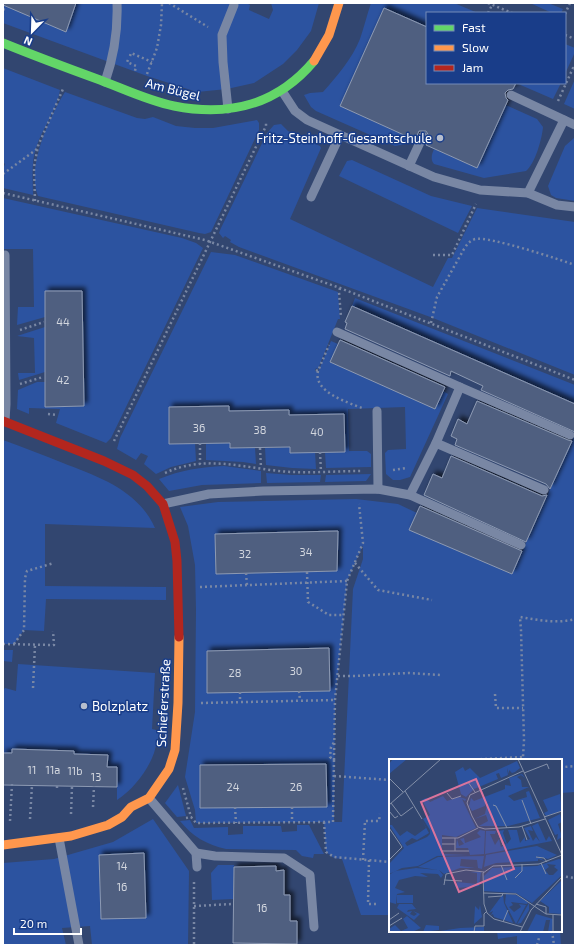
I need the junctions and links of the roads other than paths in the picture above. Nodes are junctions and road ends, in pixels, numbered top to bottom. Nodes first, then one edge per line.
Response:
1 (117, 3) edge
2 (339, 3) edge
3 (234, 5) dead end
4 (3, 44) edge
5 (105, 82) junction
6 (282, 91) junction
7 (511, 95) dead end
8 (228, 110) junction
9 (564, 120) junction
10 (575, 126) edge
11 (340, 135) junction
12 (423, 136) dead end
13 (409, 166) junction
14 (528, 193) junction
15 (311, 197) dead end
16 (575, 208) edge
17 (5, 255) dead end
18 (337, 332) road end
19 (460, 387) junction
20 (377, 411) road end
21 (4, 421) edge
22 (570, 435) dead end
23 (436, 443) junction
24 (378, 489) junction
25 (544, 490) dead end
26 (410, 495) junction
27 (163, 504) junction
28 (521, 545) dead end
29 (149, 798) junction
30 (59, 838) junction
31 (6, 844) edge
32 (196, 853) junction
33 (197, 867) road end
34 (314, 927) dead end
35 (79, 945) edge

1 - 5 lane
2 - 6 street, Am Bügel
3 - 8 lane
4 - 5 street, Am Bügel
5 - 8 street, Am Bügel
6 - 8 street, Am Bügel
6 - 11 lane
7 - 9 lane
9 - 10 lane
9 - 14 lane
11 - 13 lane
11 - 15 lane
12 - 13 lane
13 - 14 lane
14 - 16 lane
17 - 21 lane
18 - 19 lane
19 - 22 lane
19 - 23 lane
20 - 24 lane
21 - 27 street, Schieferstraße
23 - 25 lane
23 - 26 lane
24 - 26 lane
24 - 27 lane
26 - 28 lane
27 - 29 street, Schieferstraße
29 - 30 street, Schieferstraße
29 - 32 lane
30 - 31 street, Schieferstraße
30 - 35 lane
32 - 33 lane
32 - 34 lane

